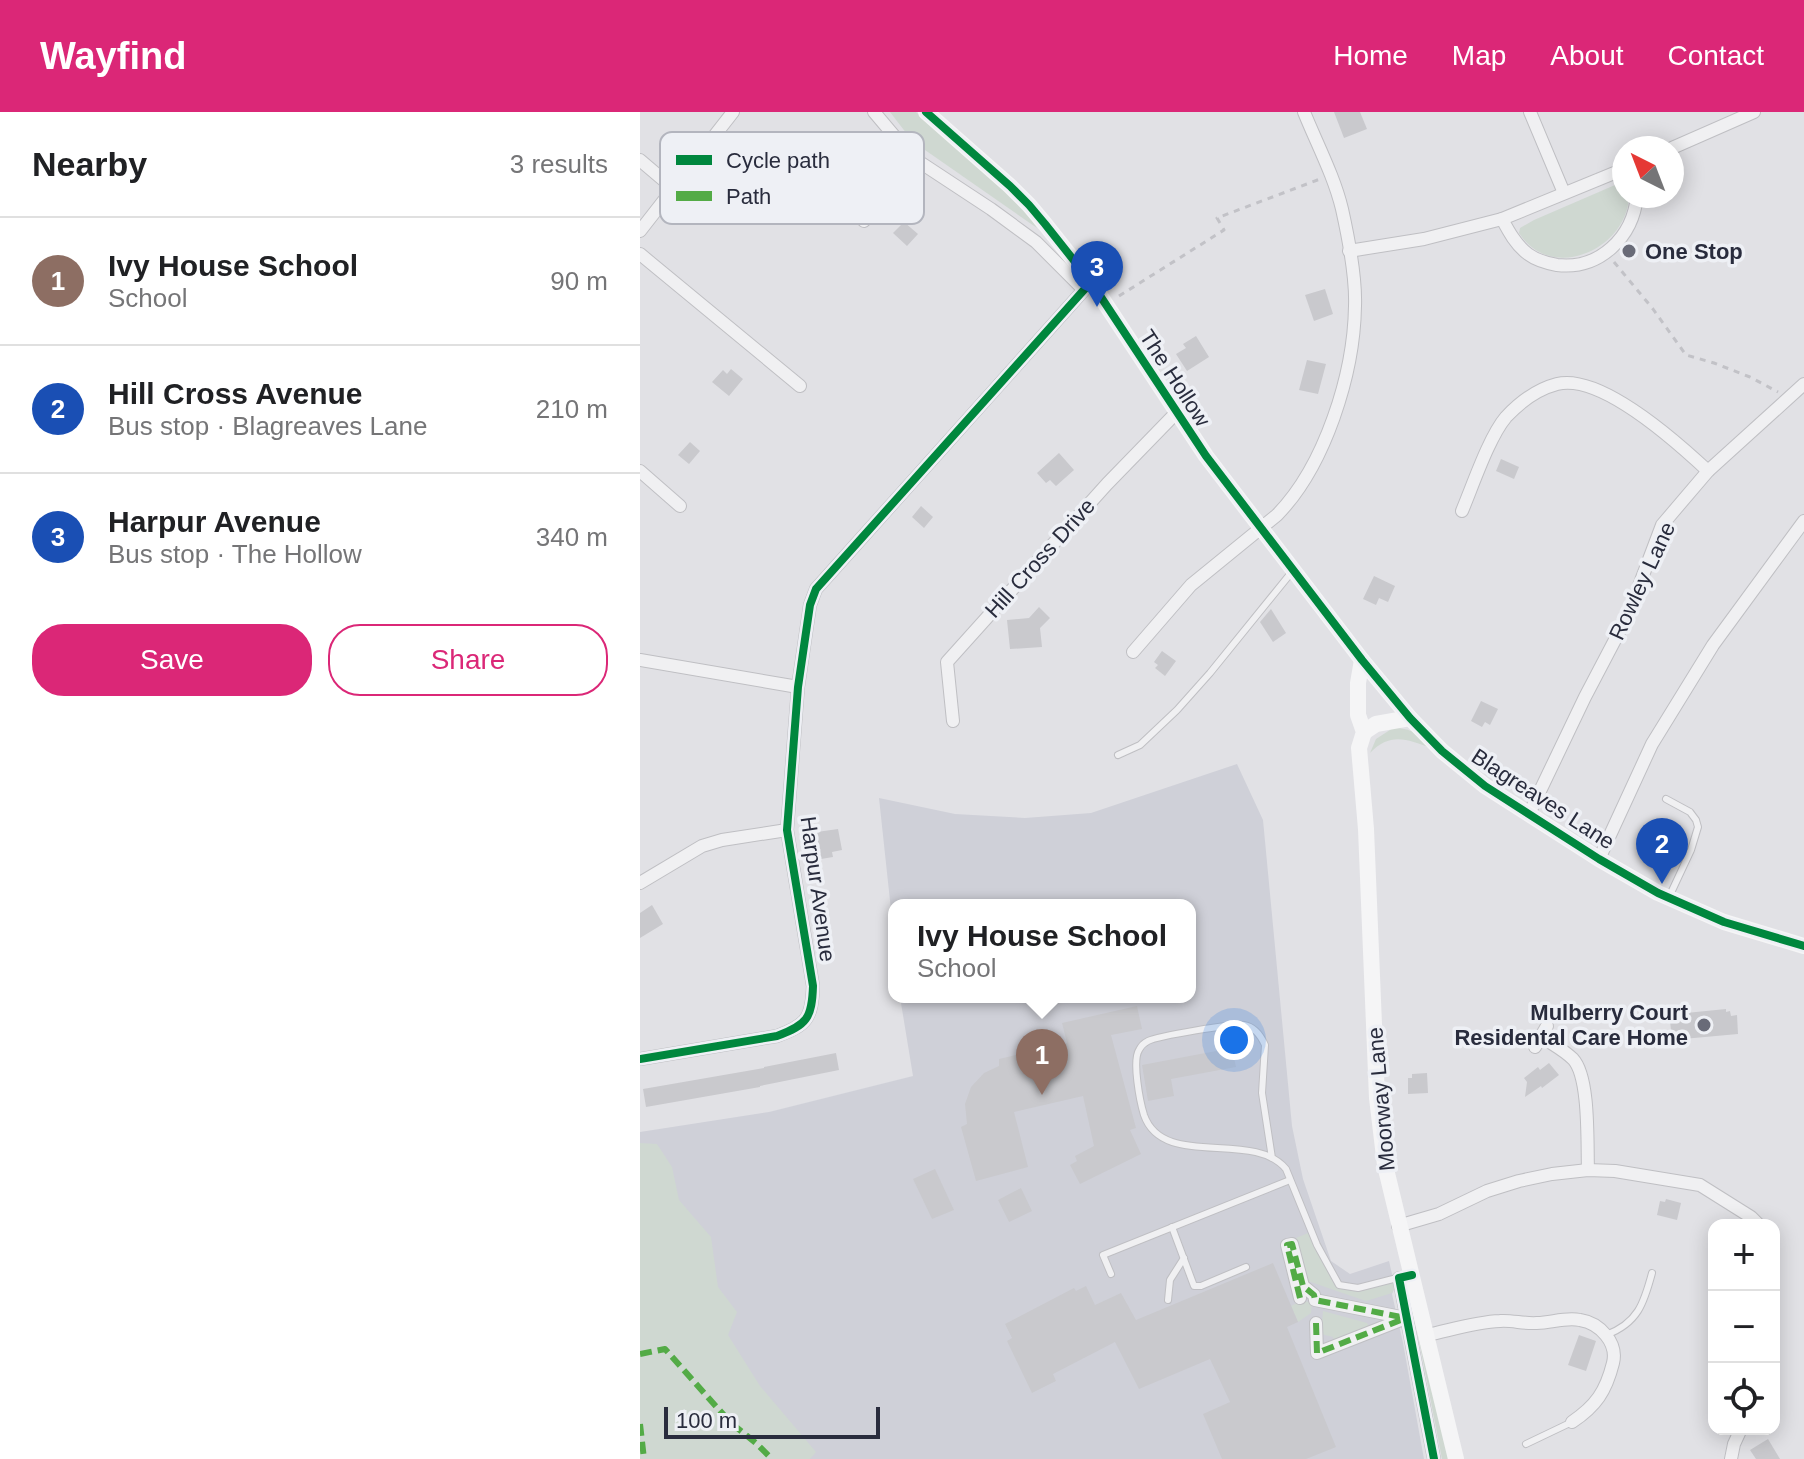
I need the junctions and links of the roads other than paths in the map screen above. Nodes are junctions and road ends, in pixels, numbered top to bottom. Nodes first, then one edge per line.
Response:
1 (733, 112) edge
2 (874, 112) edge
3 (926, 112) edge
4 (1304, 112) edge
5 (1530, 112) edge
6 (1754, 112) edge
7 (718, 132) edge
8 (891, 132) edge
9 (1684, 143) edge
10 (640, 160) edge
11 (924, 165) edge
12 (1612, 174) edge
13 (660, 177) edge
14 (1564, 193) junction
15 (660, 206) edge
16 (1635, 208) edge
17 (1502, 219) junction
18 (640, 231) edge
19 (1349, 251) junction
20 (640, 254) edge
21 (1087, 286) junction
22 (1804, 384) edge
23 (800, 386) dead end
24 (1176, 413) junction
25 (640, 471) edge
26 (1708, 471) junction
27 (680, 506) dead end
28 (1462, 511) dead end
29 (1804, 521) edge
30 (1261, 528) junction
31 (1293, 570) junction
32 (1133, 652) dead end
33 (640, 660) edge
34 (1362, 660) junction
35 (798, 687) junction
36 (1410, 718) junction
37 (953, 721) dead end
38 (1364, 732) junction
39 (1118, 755) dead end
40 (1666, 799) dead end
41 (1529, 814) junction
42 (787, 830) junction
43 (1599, 859) junction
44 (640, 883) edge
45 (1669, 898) junction
46 (1804, 946) edge
47 (1541, 1037) dead end
48 (640, 1059) edge
49 (1272, 1158) junction
50 (1588, 1170) junction
51 (1290, 1180) junction
52 (1753, 1219) edge
53 (1398, 1226) junction
54 (1172, 1227) junction
55 (1184, 1258) junction
56 (1246, 1267) dead end
57 (1652, 1273) dead end
58 (1111, 1274) dead end
59 (1406, 1276) junction
60 (1300, 1298) dead end
61 (1168, 1300) dead end
62 (1406, 1318) junction
63 (1316, 1323) dead end
64 (1427, 1335) junction
65 (1606, 1335) junction
66 (1572, 1422) joint
67 (1741, 1435) edge
68 (1526, 1444) dead end
69 (1434, 1459) edge
70 (1456, 1459) edge
71 (1731, 1459) edge

1 - 7 street
2 - 8 street
3 - 21 street, The Hollow
4 - 19 street
5 - 14 street
6 - 9 street
10 - 13 street
11 - 21 street
12 - 14 street
14 - 17 street
15 - 18 street
16 - 17 street
17 - 19 street
19 - 30 street
20 - 23 street
21 - 24 street, The Hollow
21 - 35 street, Harpur Avenue
22 - 26 street, Rowley Lane
24 - 30 street, The Hollow
24 - 37 street, Hill Cross Drive
25 - 27 street
26 - 28 street
26 - 41 street, Rowley Lane
29 - 43 street
30 - 31 street, Blagreaves Lane
30 - 32 street
31 - 34 street, Blagreaves Lane
31 - 39 lane
33 - 35 street
34 - 36 street, Blagreaves Lane
34 - 38 street, Moorway Lane
35 - 42 street, Harpur Avenue
36 - 38 street
36 - 41 street, Blagreaves Lane
38 - 53 street, Moorway Lane
40 - 45 lane
41 - 43 street, Blagreaves Lane
42 - 44 street
42 - 48 street, Harpur Avenue
43 - 45 street, Blagreaves Lane
45 - 46 street, Blagreaves Lane
47 - 50 street
49 - 49 lane
49 - 51 lane
50 - 52 street
50 - 53 street
51 - 54 lane
51 - 59 lane
53 - 59 street, Moorway Lane
54 - 55 lane
54 - 58 lane
55 - 56 lane
55 - 61 lane
57 - 65 lane
59 - 62 street
59 - 64 street, Moorway Lane
60 - 62 street
62 - 63 street
62 - 69 street
64 - 65 street
64 - 70 street, Moorway Lane
65 - 66 street
66 - 68 lane
67 - 71 street

